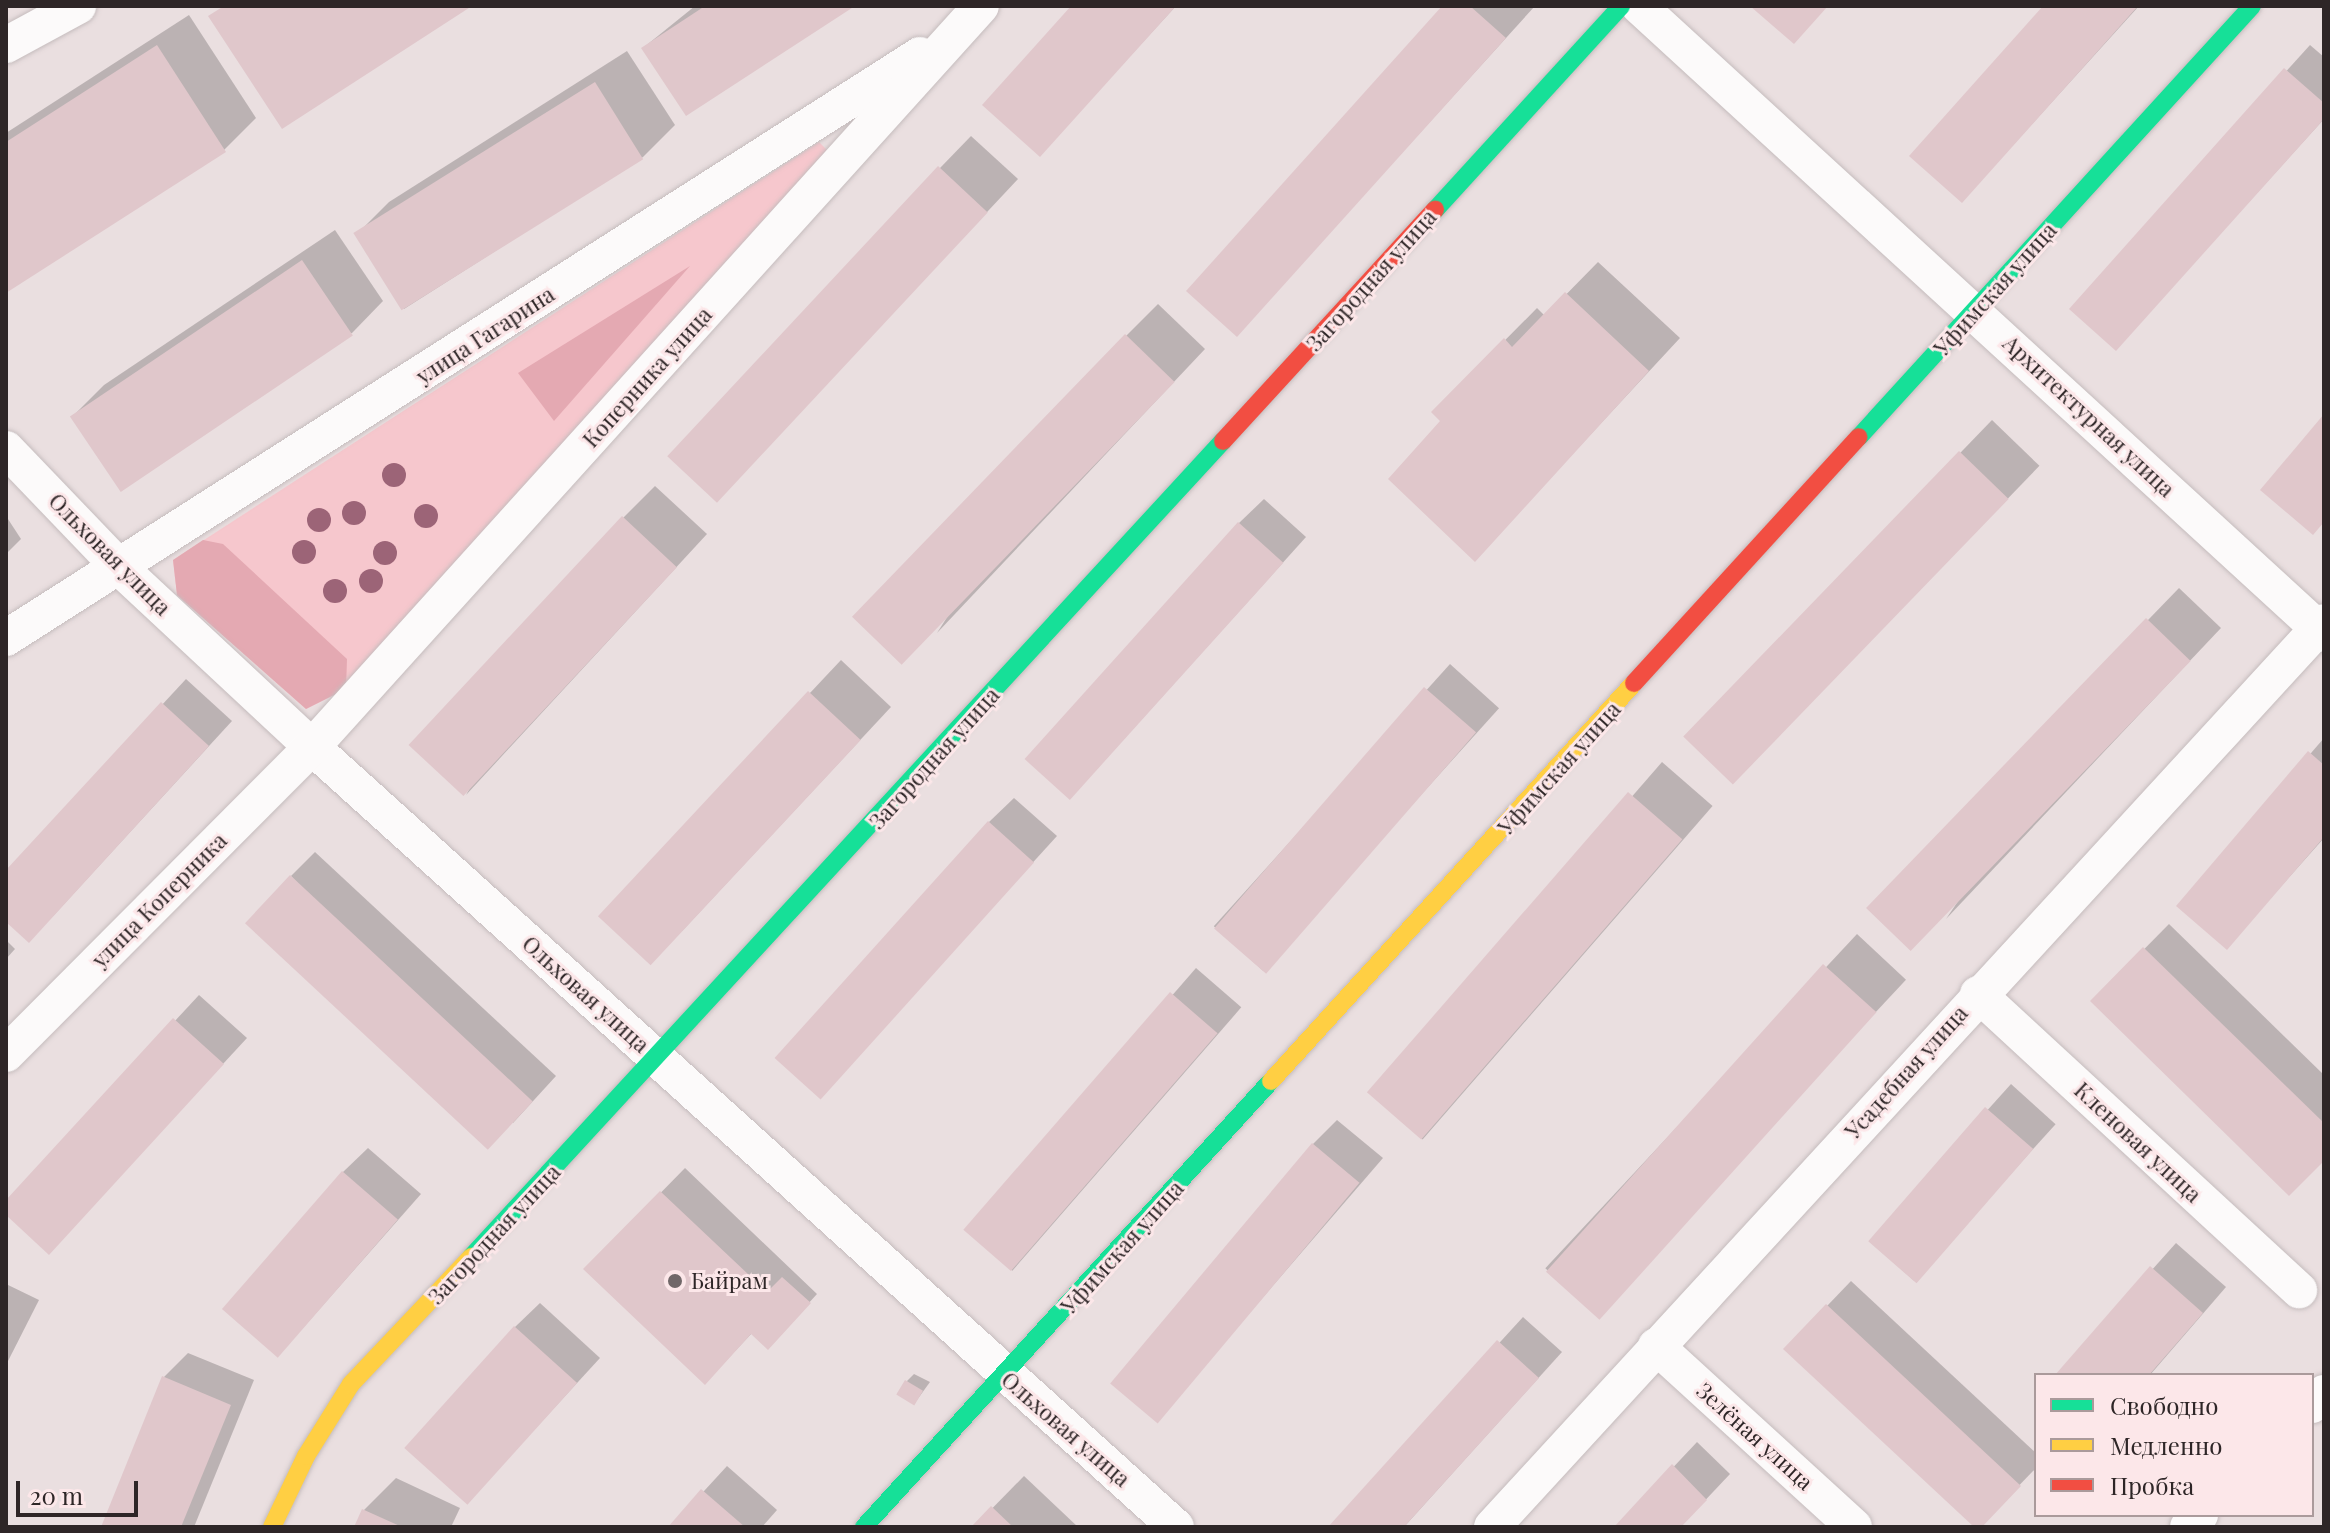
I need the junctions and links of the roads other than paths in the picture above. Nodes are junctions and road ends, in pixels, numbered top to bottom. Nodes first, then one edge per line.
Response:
1 (78, 6) edge
2 (1621, 6) edge
3 (1639, 6) edge
4 (2252, 6) edge
5 (972, 17) edge
6 (6, 45) edge
7 (1976, 310) junction
8 (6, 449) edge
9 (121, 569) junction
10 (2322, 628) edge
11 (6, 638) edge
12 (312, 747) junction
13 (1978, 994) junction
14 (6, 1054) edge
15 (659, 1059) junction
16 (2299, 1290) dead end
17 (1656, 1346) junction
18 (1005, 1376) junction
19 (272, 1527) edge
20 (864, 1527) edge
21 (1176, 1527) edge
22 (1492, 1527) edge
23 (1854, 1527) edge

1 - 6 street
2 - 15 street, Загородная улица
3 - 7 street, Архитектурная улица
4 - 7 street, Уфимская улица
5 - 9 street, улица Гагарина
5 - 12 street, Коперника улица
7 - 10 street, Архитектурная улица
7 - 18 street, Уфимская улица
8 - 9 street, Ольховая улица
9 - 11 street, улица Гагарина
9 - 12 street, Ольховая улица
10 - 13 street, Усадебная улица
12 - 14 street, улица Коперника
12 - 15 street, Ольховая улица
13 - 16 street, Кленовая улица
13 - 17 street, Усадебная улица
15 - 18 street, Ольховая улица
15 - 19 street, Загородная улица
17 - 22 street, Усадебная улица
17 - 23 street, Зелёная улица
18 - 20 street, Уфимская улица
18 - 21 street, Ольховая улица

